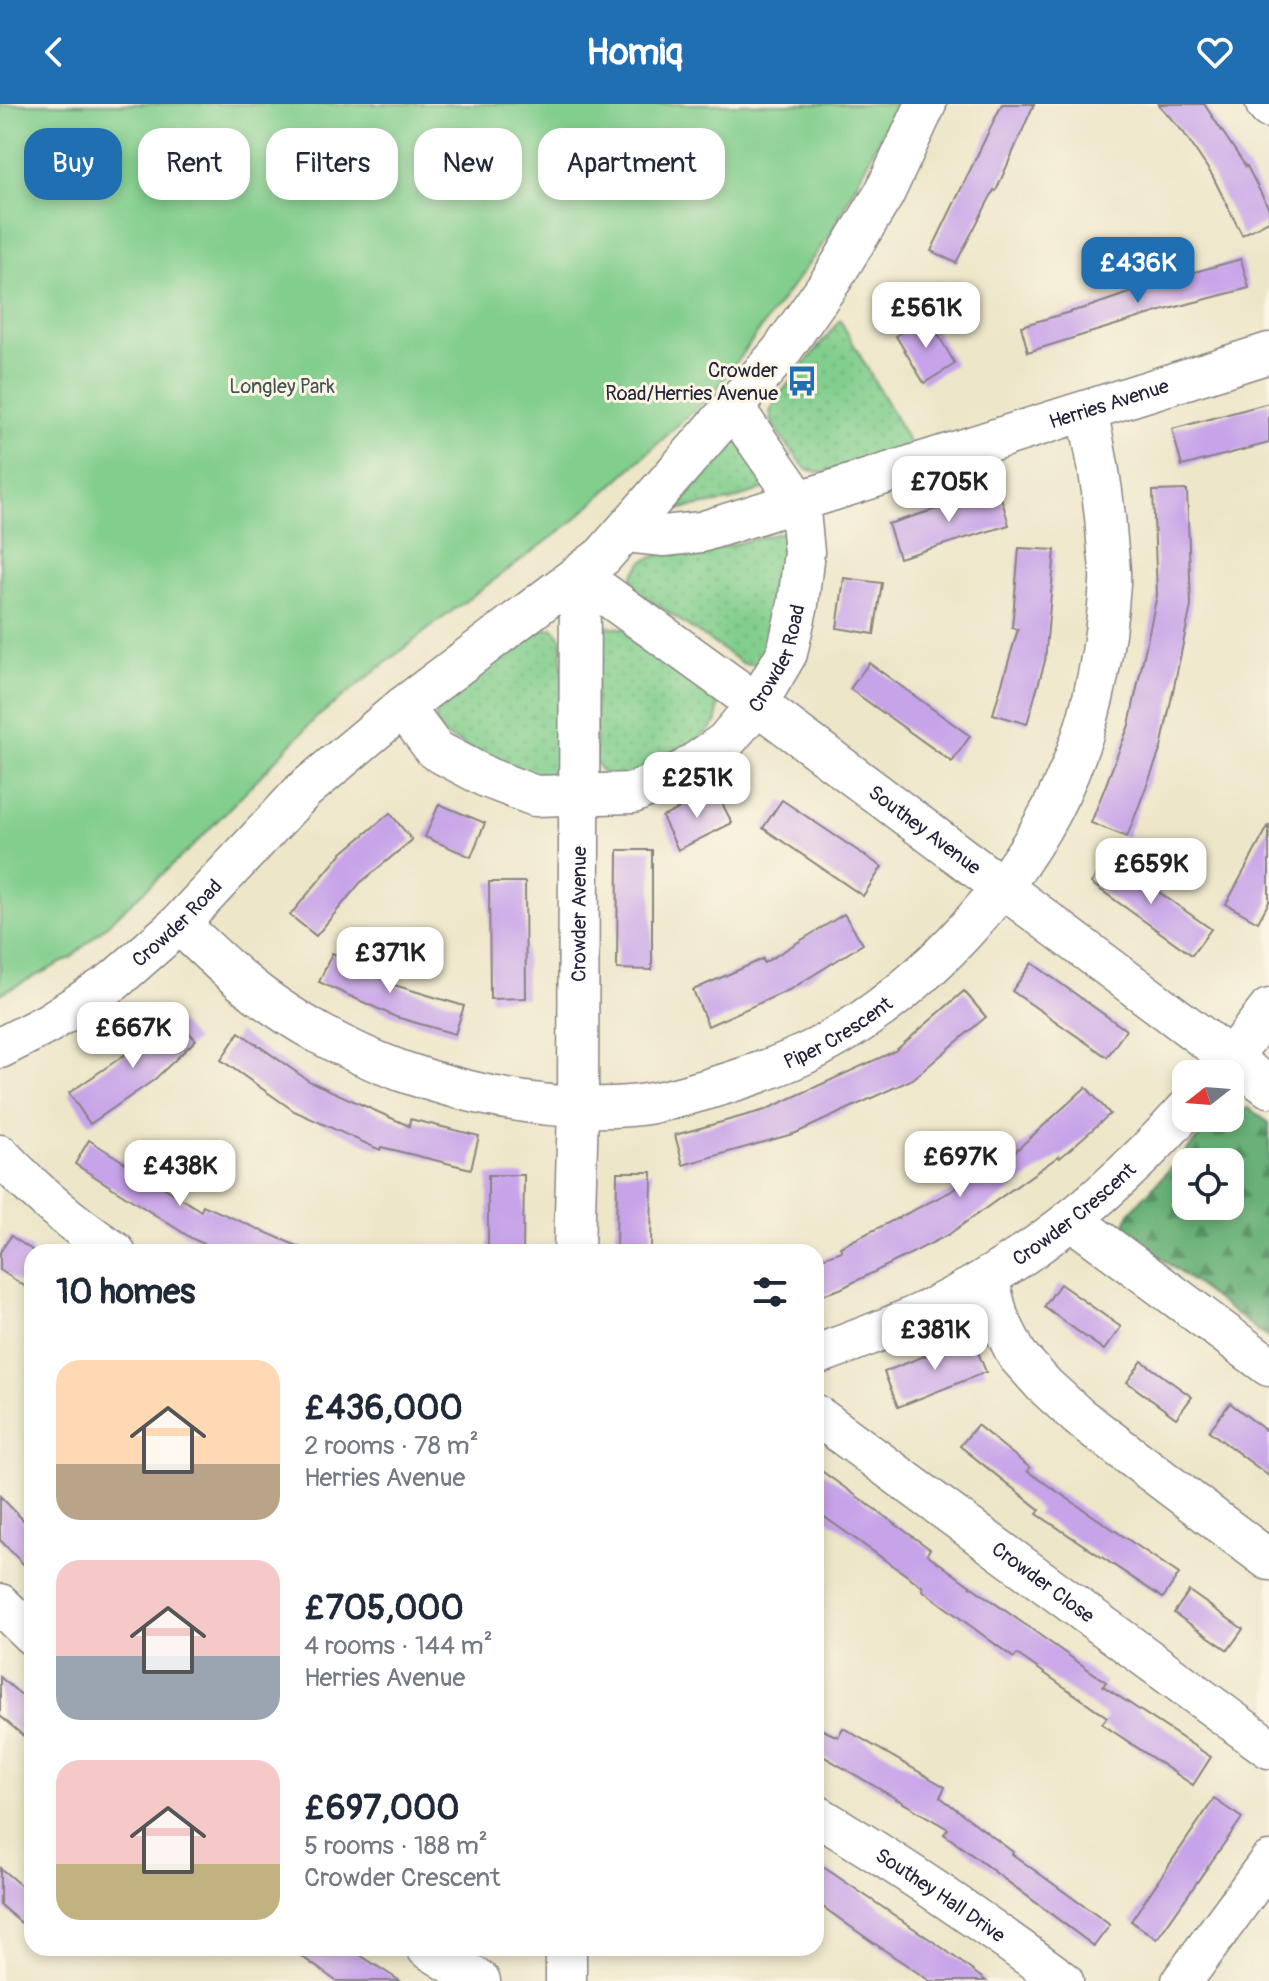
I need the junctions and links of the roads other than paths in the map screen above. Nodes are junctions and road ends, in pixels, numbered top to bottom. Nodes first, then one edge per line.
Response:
1 (926, 104) edge
2 (1269, 353) edge
3 (734, 408) junction
4 (1087, 411) junction
5 (799, 501) junction
6 (625, 532) junction
7 (580, 576) junction
8 (757, 704) junction
9 (403, 707) junction
10 (580, 795) junction
11 (1001, 886) junction
12 (179, 924) junction
13 (1269, 1009) edge
14 (0, 1048) edge
15 (1216, 1060) edge
16 (1230, 1060) edge
17 (1244, 1076) edge
18 (1269, 1087) edge
19 (578, 1106) junction
20 (1172, 1124) edge
21 (0, 1155) edge
22 (1072, 1220) junction
23 (104, 1244) edge
24 (574, 1244) edge
25 (988, 1277) junction
26 (824, 1352) edge
27 (1269, 1366) edge
28 (824, 1421) edge
29 (1269, 1560) edge
30 (0, 1604) edge
31 (24, 1627) edge
32 (1269, 1748) edge
33 (824, 1820) edge
34 (1269, 1862) edge
35 (440, 1956) edge
36 (566, 1956) edge
37 (480, 1981) edge
38 (566, 1981) edge
39 (1063, 1981) edge
40 (1182, 1981) edge

1 - 3 street, Crowder Road
2 - 4 street, Herries Avenue
3 - 5 street, Crowder Road
3 - 6 street, Crowder Road
4 - 5 street, Herries Avenue
4 - 11 street, Piper Crescent
5 - 6 street, Herries Avenue
5 - 8 street, Crowder Road
6 - 7 street, Crowder Road
7 - 8 street, Southey Avenue
7 - 9 street, Crowder Road
7 - 10 street, Crowder Avenue
8 - 10 street, Crowder Road
8 - 11 street, Southey Avenue
9 - 10 street, Crowder Road
9 - 12 street, Crowder Road
10 - 19 street, Crowder Avenue
11 - 15 street, Southey Avenue
11 - 19 street, Piper Crescent
12 - 14 street, Crowder Road
12 - 19 street, Piper Crescent
13 - 16 street
17 - 18 street, Southey Avenue
19 - 24 street, Crowder Avenue
20 - 22 street, Crowder Crescent
21 - 23 street
22 - 25 street, Crowder Crescent
22 - 27 street
25 - 26 street, Crowder Crescent
25 - 29 street
28 - 32 street, Crowder Close
30 - 31 street
33 - 39 street, Southey Hall Drive
34 - 40 street
35 - 37 street
36 - 38 street

